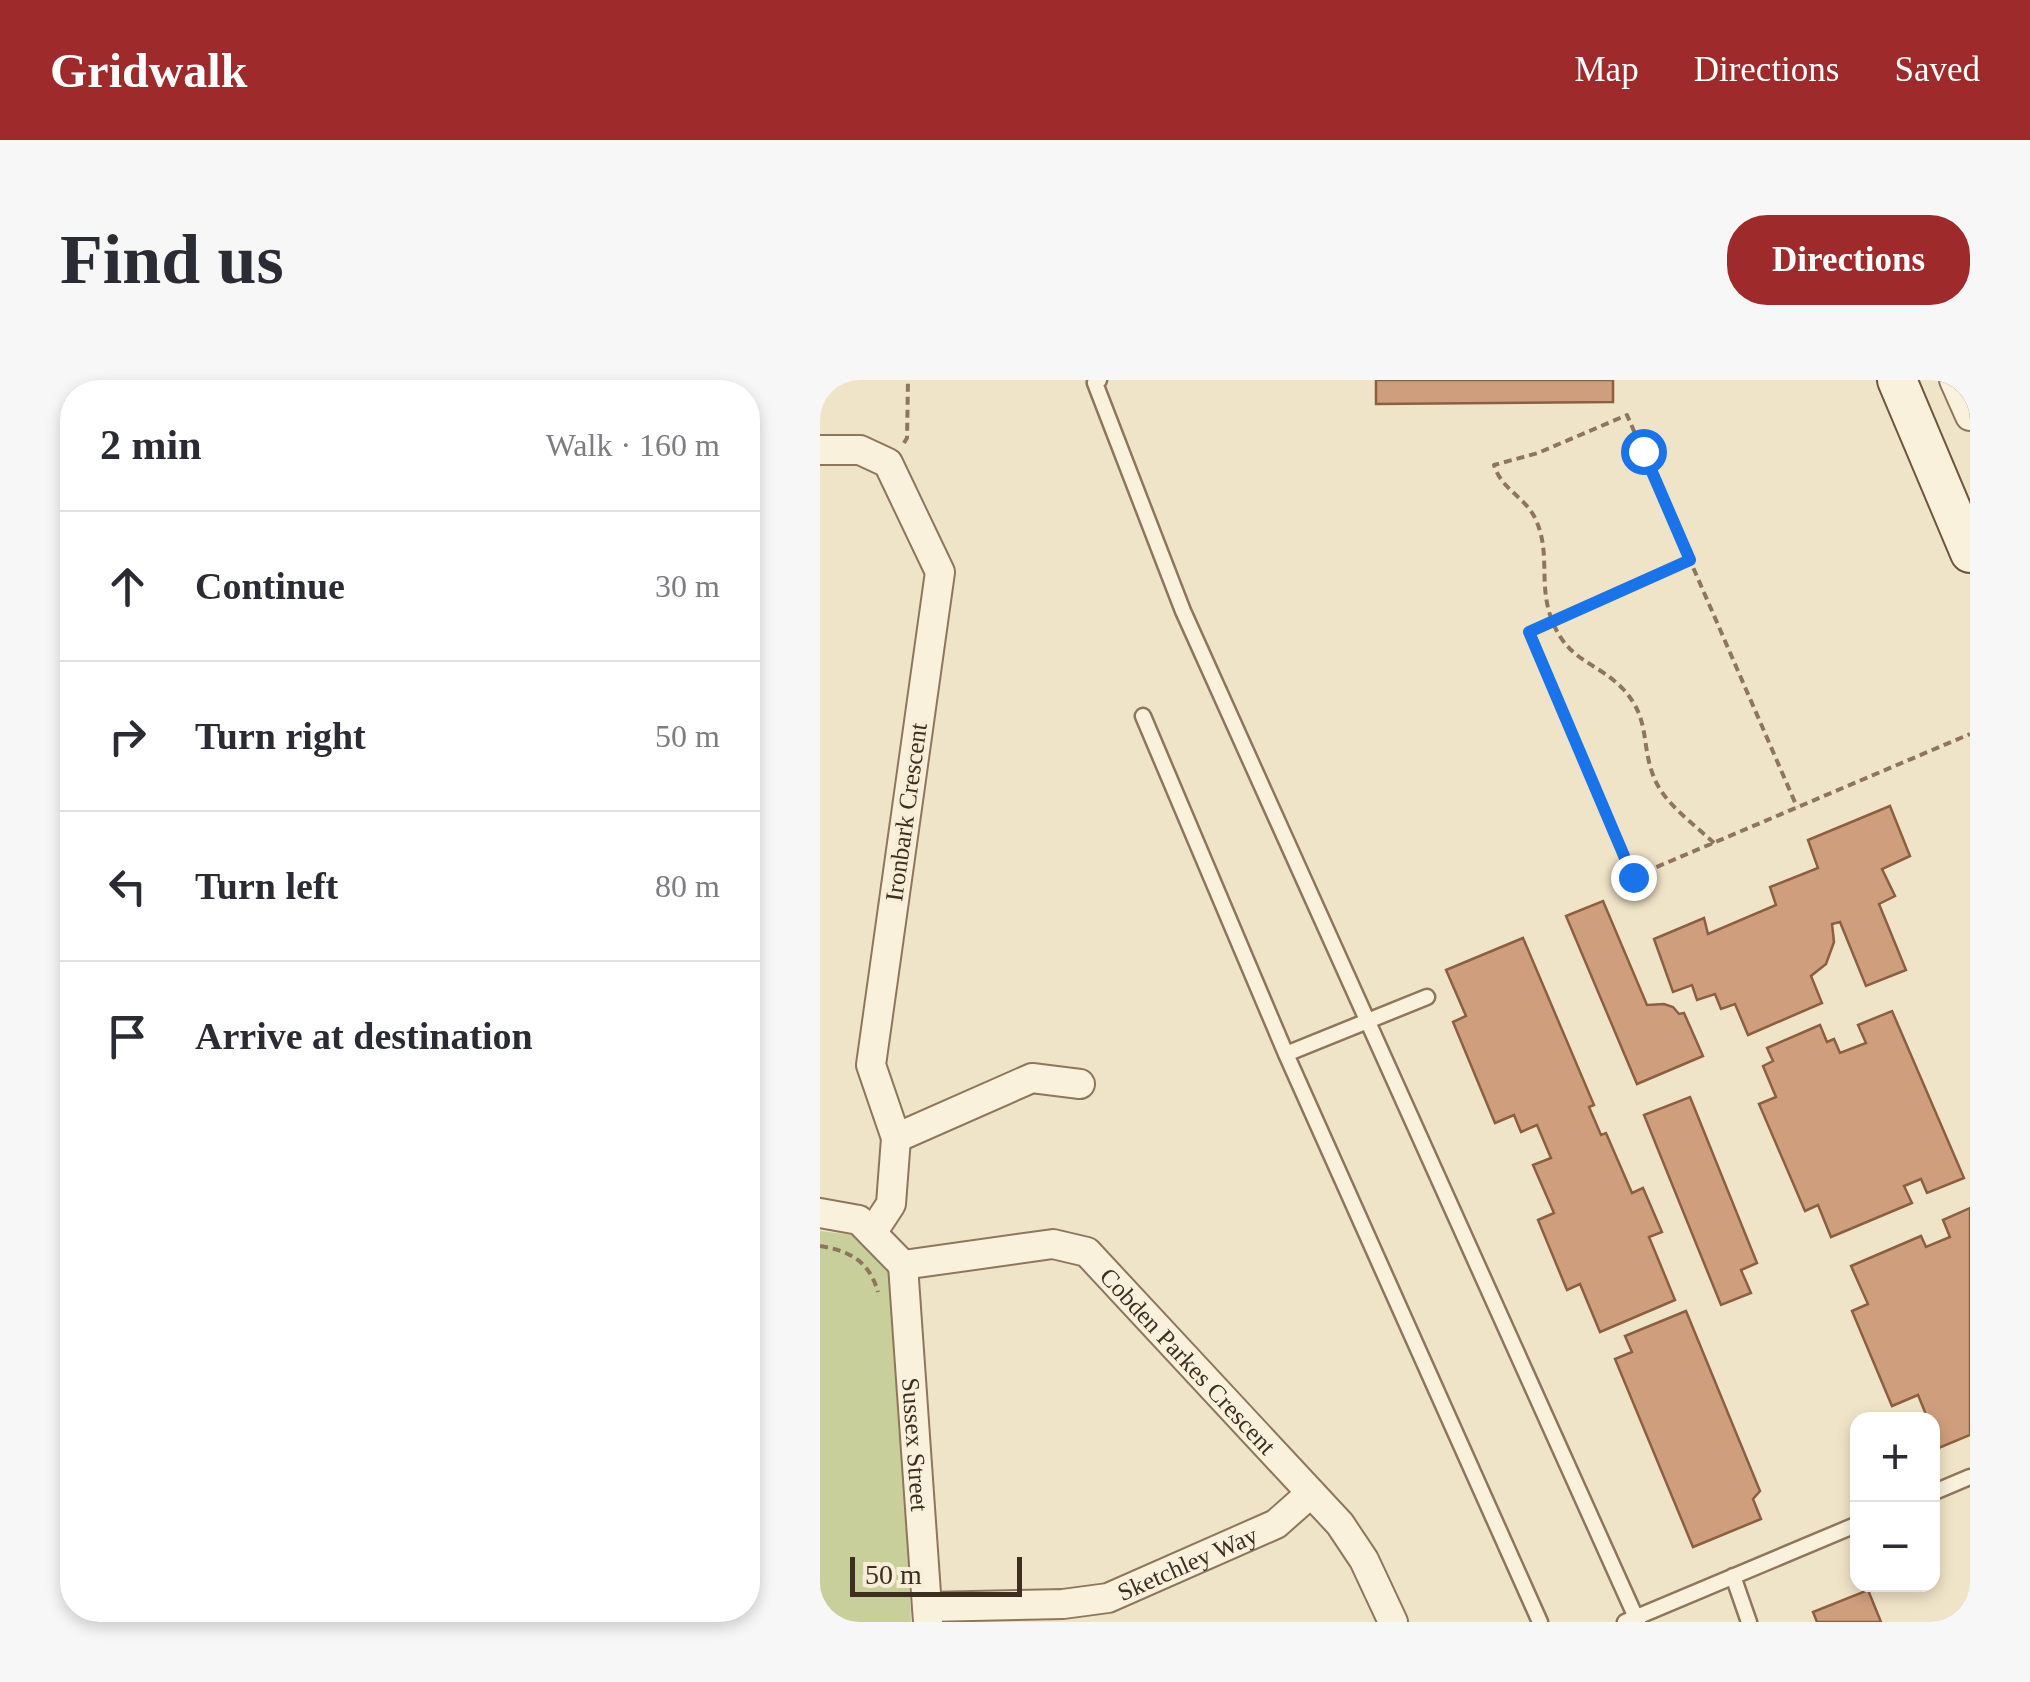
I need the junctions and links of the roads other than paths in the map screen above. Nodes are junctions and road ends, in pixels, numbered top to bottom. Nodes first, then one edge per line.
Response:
1 (1099, 380) edge
2 (1897, 380) edge
3 (1954, 380) edge
4 (1970, 416) edge
5 (820, 450) edge
6 (1970, 553) edge
7 (1142, 716) dead end
8 (1427, 998) dead end
9 (1368, 1021) junction
10 (1286, 1054) junction
11 (1080, 1084) dead end
12 (896, 1138) junction
13 (820, 1213) edge
14 (872, 1233) junction
15 (904, 1265) junction
16 (1970, 1477) edge
17 (1940, 1490) edge
18 (1311, 1492) junction
19 (1850, 1527) edge
20 (1732, 1576) junction
21 (928, 1614) edge
22 (1633, 1620) edge
23 (1393, 1622) edge
24 (1540, 1622) edge
25 (1749, 1622) edge

1 - 9 lane
2 - 6 main road
3 - 4 street
5 - 12 street, Ironbark Crescent
7 - 10 lane
8 - 9 lane
9 - 10 lane
9 - 22 lane
10 - 24 lane
11 - 12 street
12 - 14 street, Ironbark Crescent
13 - 14 street
14 - 15 street
15 - 18 street, Cobden Parkes Crescent
15 - 21 street, Sussex Street
16 - 17 lane
18 - 21 street, Sketchley Way
18 - 23 street, Cobden Parkes Crescent
19 - 20 lane
20 - 22 lane
20 - 25 lane

